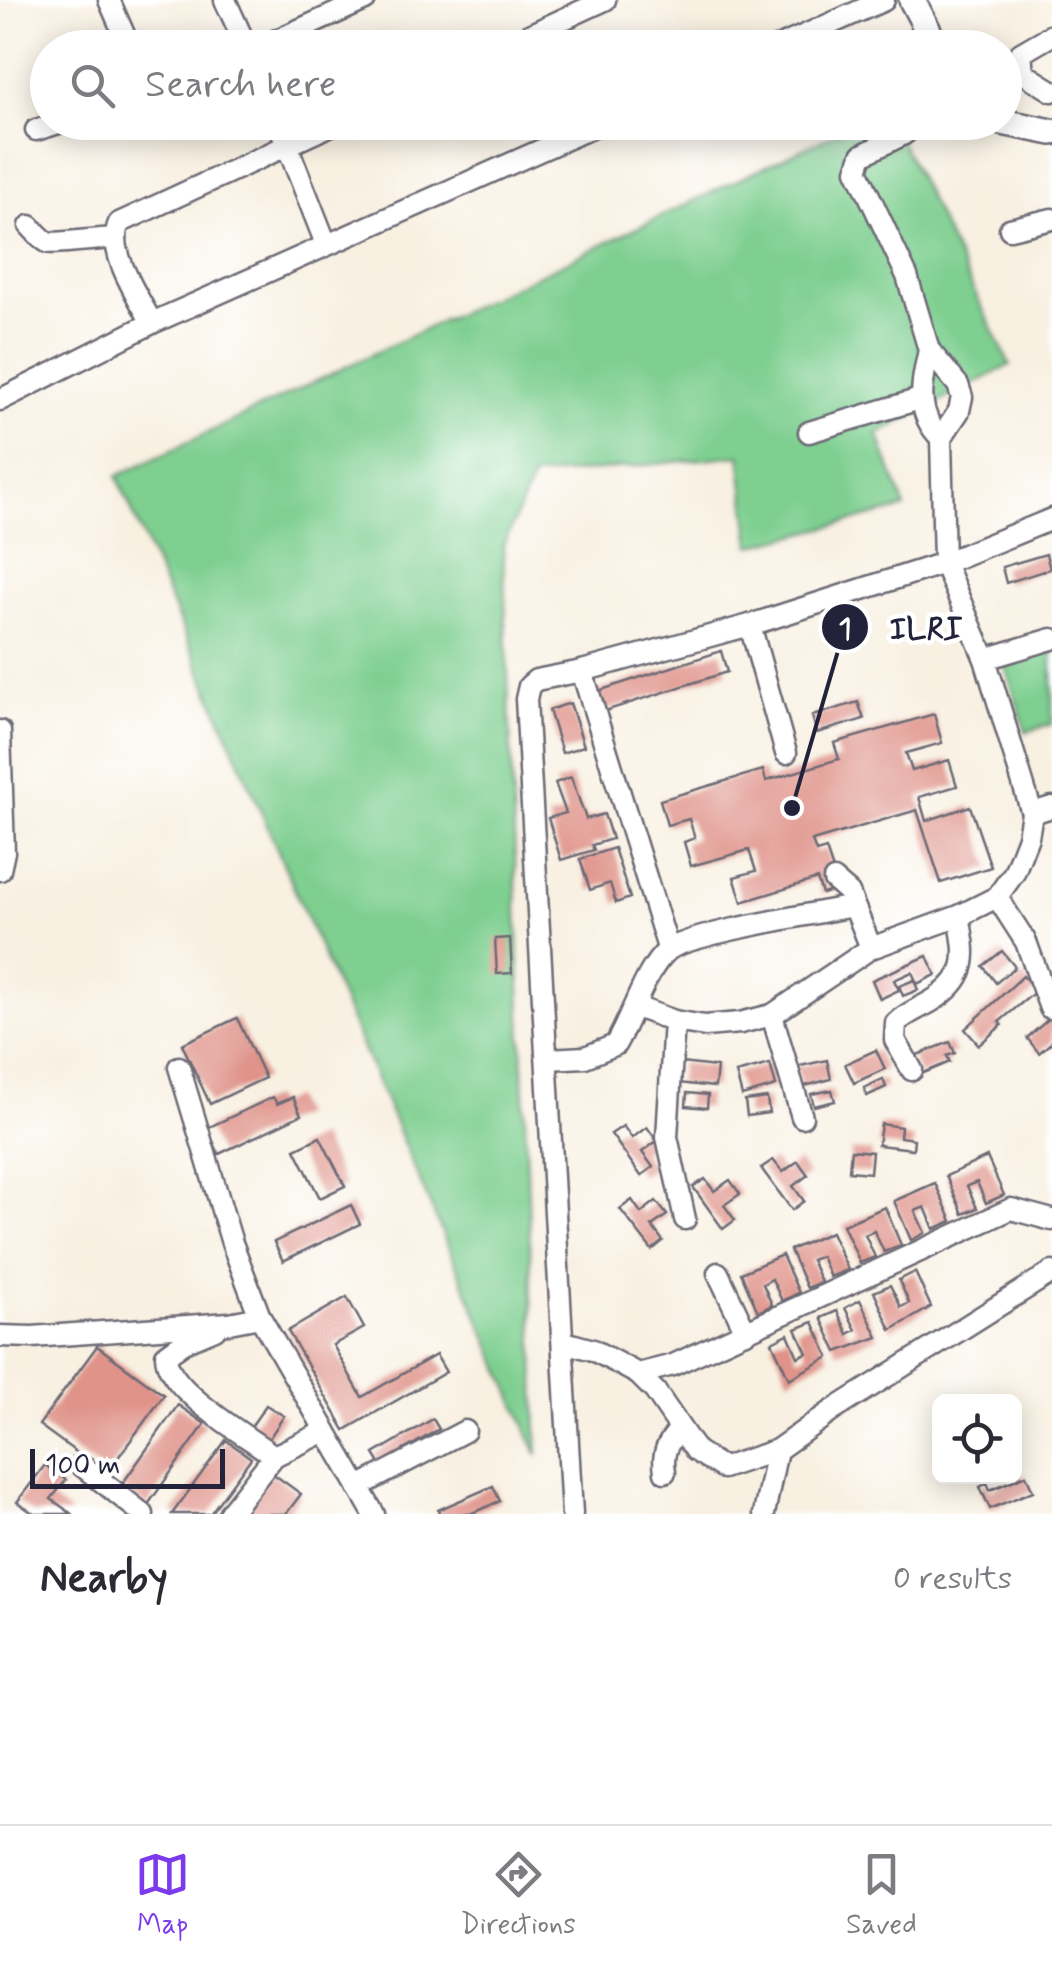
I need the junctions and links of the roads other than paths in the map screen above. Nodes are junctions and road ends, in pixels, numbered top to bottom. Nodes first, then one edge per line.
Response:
1 (109, 0) edge
2 (224, 0) edge
3 (365, 0) edge
4 (605, 0) edge
5 (884, 0) edge
6 (912, 0) edge
7 (122, 30) edge
8 (238, 30) edge
9 (299, 30) edge
10 (540, 30) edge
11 (816, 30) edge
12 (928, 30) edge
13 (1052, 35) edge
14 (1022, 52) edge
15 (1022, 73) edge
16 (1052, 92) edge
17 (1022, 126) edge
18 (1052, 132) edge
19 (286, 140) edge
20 (300, 140) edge
21 (563, 140) edge
22 (892, 140) edge
23 (288, 146) junction
24 (1052, 219) edge
25 (30, 226) dead end
26 (1010, 229) dead end
27 (116, 238) junction
28 (326, 244) junction
29 (152, 324) junction
30 (929, 350) junction
31 (920, 399) junction
32 (0, 400) edge
33 (810, 432) dead end
34 (941, 438) junction
35 (1052, 520) edge
36 (944, 563) junction
37 (750, 626) junction
38 (1052, 639) edge
39 (984, 659) junction
40 (582, 671) junction
41 (0, 731) edge
42 (786, 753) dead end
43 (1042, 810) edge
44 (0, 870) edge
45 (834, 880) dead end
46 (997, 897) junction
47 (853, 906) junction
48 (959, 916) junction
49 (668, 948) junction
50 (872, 948) junction
51 (636, 1007) junction
52 (1050, 1008) edge
53 (772, 1015) junction
54 (674, 1021) junction
55 (548, 1060) junction
56 (179, 1067) dead end
57 (912, 1070) dead end
58 (802, 1117) dead end
59 (685, 1219) dead end
60 (1052, 1220) edge
61 (1052, 1272) edge
62 (718, 1274) dead end
63 (260, 1317) junction
64 (229, 1323) junction
65 (746, 1332) junction
66 (0, 1336) edge
67 (564, 1342) junction
68 (638, 1374) junction
69 (466, 1430) dead end
70 (679, 1430) junction
71 (326, 1431) junction
72 (777, 1450) junction
73 (274, 1456) junction
74 (81, 1465) dead end
75 (665, 1472) dead end
76 (358, 1487) junction
77 (143, 1514) edge
78 (229, 1514) edge
79 (374, 1514) edge
80 (572, 1514) edge
81 (764, 1514) edge

1 - 7 street
2 - 8 street
3 - 9 street
4 - 10 street
5 - 11 street
6 - 12 main road
13 - 14 street
15 - 16 street
17 - 18 main road
19 - 23 street
20 - 23 street
21 - 28 street
22 - 30 street
23 - 27 street
23 - 28 street
24 - 26 street
25 - 27 street
27 - 29 street
28 - 29 street
29 - 32 street
30 - 31 street
30 - 34 street
31 - 33 street
31 - 34 street
34 - 36 street
35 - 36 street
36 - 37 street
36 - 39 street
37 - 40 street
37 - 42 street
38 - 39 street
39 - 43 street
40 - 49 street
40 - 55 street
41 - 44 street
43 - 46 street
45 - 47 street
46 - 48 street
46 - 52 street
47 - 49 street
47 - 50 street
48 - 50 street
48 - 57 street
49 - 51 street
50 - 53 street
51 - 54 street
51 - 55 street
53 - 54 street
53 - 58 street
54 - 59 street
55 - 67 street
56 - 63 street
60 - 65 street
61 - 72 street
62 - 65 street
63 - 64 street
63 - 71 street
64 - 66 street
64 - 73 street
65 - 68 street
67 - 68 street
67 - 80 street
68 - 70 street
69 - 76 street
70 - 72 street
70 - 75 street
71 - 73 street
71 - 76 street
72 - 81 street
73 - 78 street
74 - 77 street
76 - 79 street

